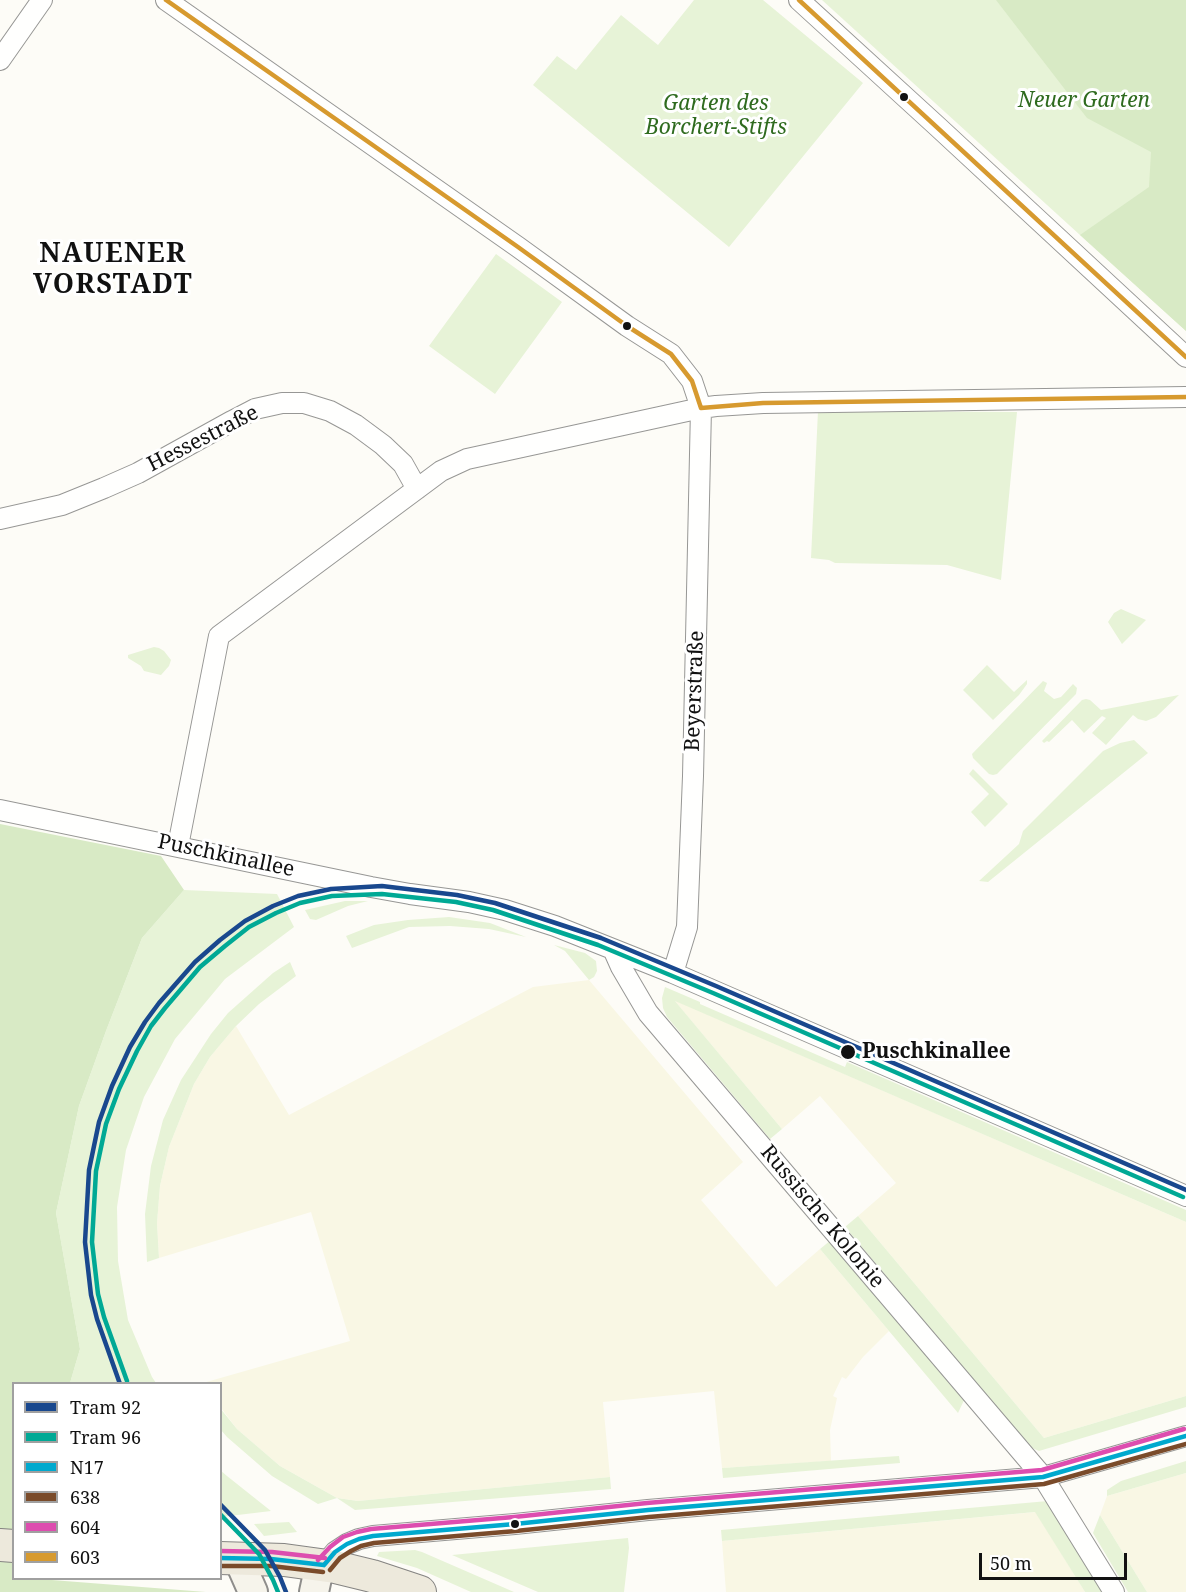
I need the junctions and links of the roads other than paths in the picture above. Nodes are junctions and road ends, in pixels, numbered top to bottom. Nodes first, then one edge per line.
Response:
1 (42, 0) edge
2 (166, 0) edge
3 (799, 0) edge
4 (0, 60) edge
5 (1186, 357) edge
6 (1186, 397) edge
7 (701, 408) junction
8 (417, 489) junction
9 (0, 519) edge
10 (0, 810) edge
11 (178, 846) junction
12 (613, 949) junction
13 (674, 973) junction
14 (1186, 1196) edge
15 (1186, 1436) edge
16 (1043, 1477) junction
17 (229, 1558) edge
18 (319, 1579) edge
19 (253, 1592) edge
20 (420, 1592) edge
21 (1114, 1592) edge

1 - 4 street
2 - 7 street
3 - 5 street
6 - 7 street
7 - 8 street
7 - 13 street, Beyerstraße
8 - 9 street, Hessestraße
8 - 11 street
10 - 11 street, Puschkinallee
11 - 12 street, Puschkinallee
12 - 13 street, Puschkinallee
12 - 16 street, Russische Kolonie
13 - 14 street, Puschkinallee
15 - 16 street
16 - 18 street
16 - 21 street, Russische Kolonie
17 - 18 main road
17 - 19 street
18 - 20 main road

